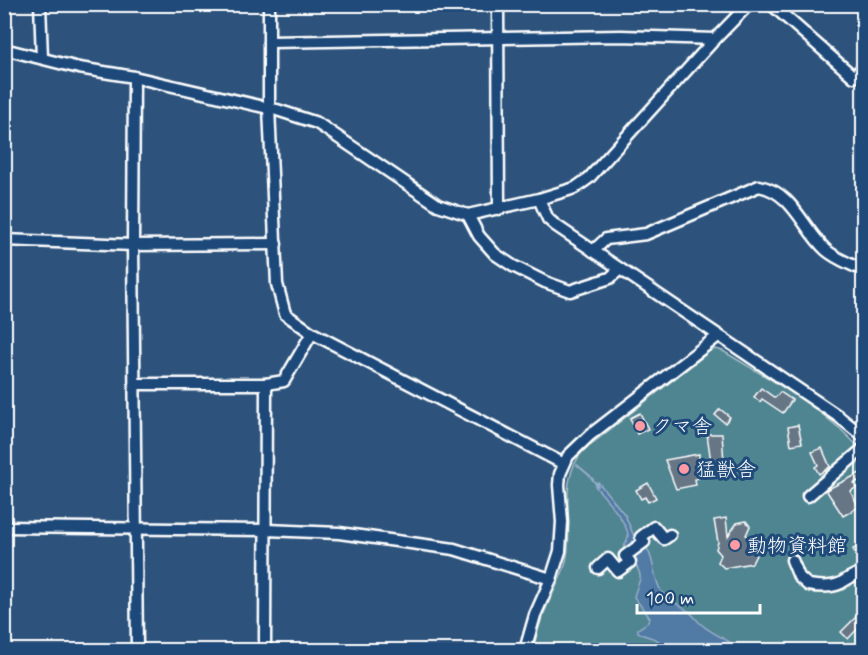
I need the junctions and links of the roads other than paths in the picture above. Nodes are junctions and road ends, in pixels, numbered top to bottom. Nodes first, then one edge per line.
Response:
1 (40, 4) edge
2 (268, 4) edge
3 (498, 4) edge
4 (749, 4) edge
5 (771, 4) edge
6 (498, 39) junction
7 (715, 39) junction
8 (269, 42) junction
9 (4, 49) edge
10 (42, 58) junction
11 (864, 66) edge
12 (134, 77) junction
13 (269, 108) junction
14 (538, 199) junction
15 (499, 209) junction
16 (468, 215) junction
17 (4, 240) edge
18 (276, 244) junction
19 (133, 245) junction
20 (593, 251) junction
21 (620, 269) junction
22 (864, 271) edge
23 (312, 333) junction
24 (718, 336) junction
25 (135, 384) junction
26 (266, 384) junction
27 (864, 437) edge
28 (864, 448) edge
29 (564, 465) junction
30 (808, 495) dead end
31 (4, 527) edge
32 (136, 530) junction
33 (267, 530) junction
34 (670, 535) dead end
35 (792, 560) dead end
36 (598, 568) dead end
37 (864, 572) edge
38 (551, 579) junction
39 (137, 651) edge
40 (267, 651) edge
41 (525, 651) edge

1 - 10 street
2 - 8 street
3 - 6 street
4 - 7 street
5 - 11 street
6 - 7 street
6 - 8 street
6 - 15 street
7 - 14 street
8 - 13 street
9 - 10 street
10 - 12 street
12 - 13 street
12 - 19 street
13 - 16 street
13 - 18 street
14 - 15 street
14 - 20 street
15 - 16 street
16 - 21 street
17 - 19 street
18 - 19 street
18 - 23 street
19 - 25 street
20 - 21 street
20 - 22 street
21 - 24 street
23 - 26 street
23 - 29 street
24 - 27 street
24 - 29 street
25 - 26 street
25 - 32 street
26 - 33 street
28 - 30 street
29 - 38 street
31 - 32 street
32 - 33 street
32 - 39 street
33 - 38 street
33 - 40 street
34 - 36 street
35 - 37 street
38 - 41 street

